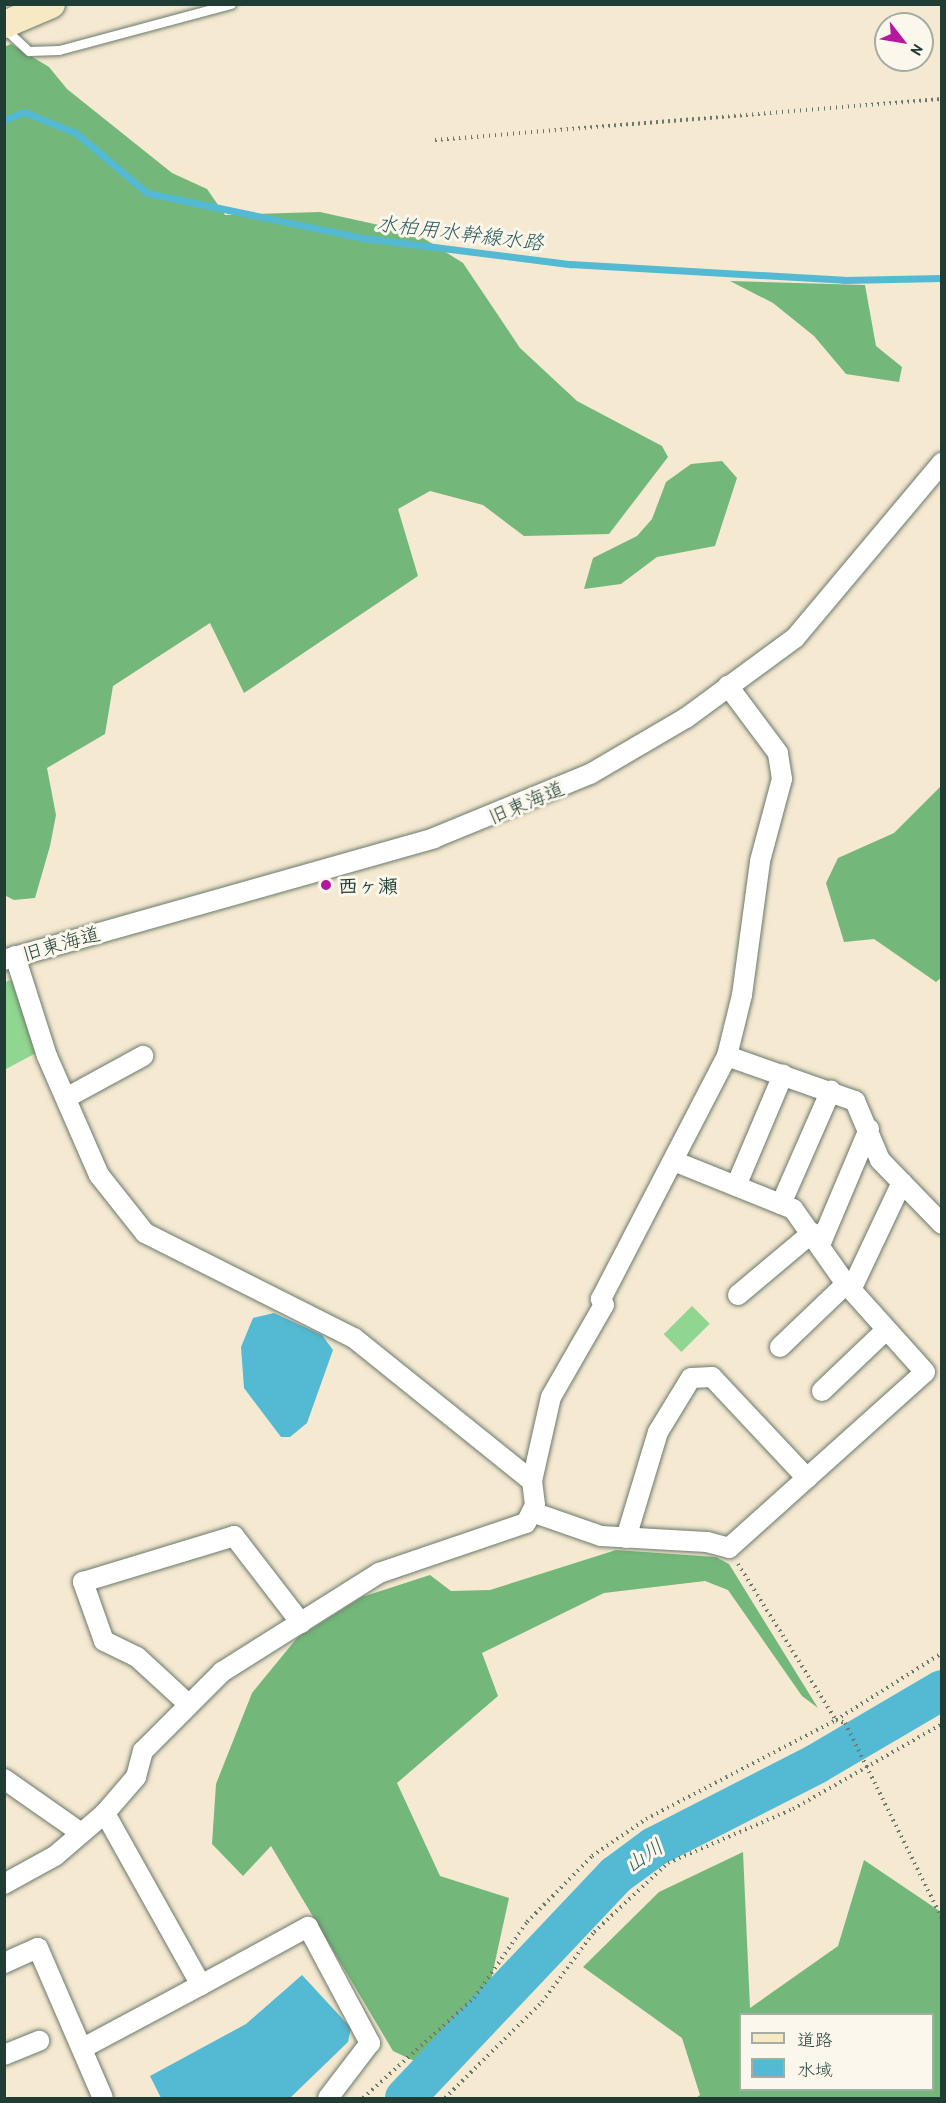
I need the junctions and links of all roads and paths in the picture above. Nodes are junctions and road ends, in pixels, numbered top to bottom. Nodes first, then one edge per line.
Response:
1 (51, 4) edge
2 (231, 4) edge
3 (4, 26) edge
4 (942, 99) edge
5 (435, 140) dead end
6 (942, 463) edge
7 (728, 687) junction
8 (10, 958) edge
9 (142, 1056) dead end
10 (727, 1056) junction
11 (783, 1075) junction
12 (831, 1090) junction
13 (66, 1098) junction
14 (868, 1129) junction
15 (676, 1162) junction
16 (902, 1182) junction
17 (736, 1186) junction
18 (781, 1204) junction
19 (942, 1224) edge
20 (816, 1239) junction
21 (849, 1287) junction
22 (738, 1295) dead end
23 (886, 1330) junction
24 (780, 1347) dead end
25 (822, 1391) dead end
26 (807, 1478) junction
27 (532, 1481) junction
28 (532, 1512) junction
29 (626, 1538) junction
30 (729, 1548) junction
31 (301, 1623) junction
32 (942, 1653) edge
33 (186, 1702) junction
34 (836, 1720) junction
35 (942, 1724) edge
36 (866, 1767) junction
37 (4, 1779) edge
38 (105, 1813) junction
39 (81, 1833) junction
40 (4, 1884) edge
41 (942, 1918) edge
42 (4, 1963) edge
43 (201, 1985) junction
44 (39, 2041) dead end
45 (83, 2048) junction
46 (4, 2055) edge
47 (103, 2098) edge
48 (328, 2098) edge
49 (363, 2098) edge
50 (445, 2098) edge

1 - 3 main road
2 - 3 lane
4 - 5 path
6 - 7 street, 旧東海道
7 - 8 street, 旧東海道
7 - 10 street
8 - 13 street
9 - 13 street
10 - 11 street
10 - 15 street
11 - 12 street
11 - 17 street
12 - 14 street
12 - 18 street
13 - 27 street
14 - 16 street
14 - 20 street
15 - 17 street
15 - 27 street
16 - 19 street
16 - 21 street
17 - 18 street
18 - 20 street
20 - 21 street
20 - 22 street
21 - 23 street
21 - 24 street
23 - 25 street
23 - 26 street
26 - 29 street
26 - 30 street
27 - 28 street
28 - 29 street
28 - 31 street
29 - 30 street
30 - 34 path
31 - 33 street
31 - 33 street
32 - 34 path
33 - 38 street
34 - 36 path
34 - 49 path
35 - 36 path
36 - 41 path
36 - 50 path
37 - 39 street
38 - 39 street
38 - 43 street
39 - 40 street
42 - 45 street
43 - 45 street
43 - 48 street
44 - 46 street
45 - 47 street

